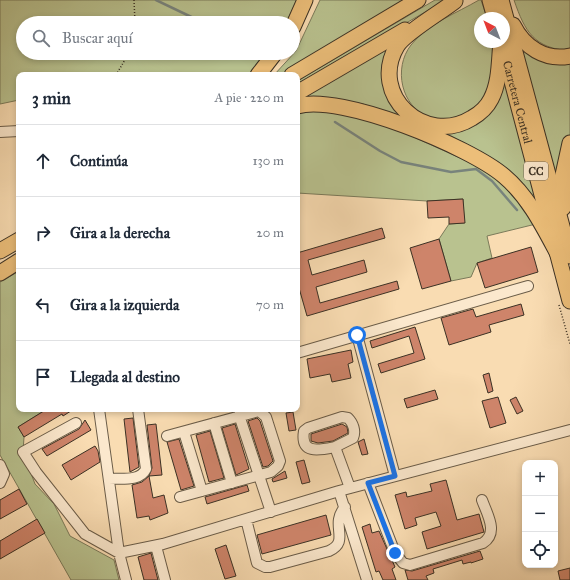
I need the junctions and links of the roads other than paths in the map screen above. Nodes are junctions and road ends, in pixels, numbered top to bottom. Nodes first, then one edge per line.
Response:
1 (305, 0) edge
2 (418, 0) edge
3 (456, 1) edge
4 (497, 6) edge
5 (298, 16) edge
6 (500, 48) edge
7 (503, 48) edge
8 (570, 56) edge
9 (270, 60) edge
10 (260, 72) edge
11 (297, 72) edge
12 (300, 91) edge
13 (300, 106) edge
14 (16, 131) edge
15 (0, 132) edge
16 (570, 143) edge
17 (563, 229) junction
18 (16, 242) edge
19 (0, 251) edge
20 (564, 256) edge
21 (16, 263) edge
22 (0, 272) edge
23 (528, 286) dead end
24 (570, 301) edge
25 (357, 335) junction
26 (300, 351) edge
27 (99, 412) edge
28 (138, 412) edge
29 (254, 412) edge
30 (260, 412) edge
31 (239, 415) junction
32 (76, 423) dead end
33 (214, 423) junction
34 (570, 430) edge
35 (184, 432) junction
36 (167, 436) dead end
37 (335, 447) junction
38 (0, 465) edge
39 (259, 475) junction
40 (395, 476) junction
41 (109, 479) junction
42 (0, 483) edge
43 (232, 483) junction
44 (368, 483) junction
45 (350, 488) junction
46 (202, 491) junction
47 (339, 491) junction
48 (180, 497) dead end
49 (482, 500) dead end
50 (345, 507) junction
51 (271, 512) junction
52 (246, 519) junction
53 (156, 546) junction
54 (119, 553) junction
55 (126, 580) edge
56 (165, 580) edge
57 (367, 580) edge

1 - 5 highway
2 - 11 highway
3 - 6 highway
3 - 12 highway
4 - 8 highway
4 - 17 highway, Carretera Central / CC
7 - 20 highway, Carretera Central / CC
9 - 10 highway
13 - 20 highway
14 - 15 street
16 - 17 highway
17 - 20 highway, Carretera Central / CC
18 - 19 highway
20 - 24 highway, Carretera Central / CC
21 - 22 highway
23 - 25 street
25 - 26 street
25 - 40 street
27 - 41 street
28 - 41 street
29 - 31 street
30 - 39 street
31 - 33 street
31 - 39 street
32 - 54 street
33 - 35 street
33 - 43 street
34 - 40 street
35 - 36 street
35 - 46 street
37 - 37 street
37 - 45 street
38 - 42 street
39 - 43 street
39 - 51 street
40 - 44 street
41 - 54 street
43 - 46 street
44 - 45 street
44 - 49 street
45 - 47 street
46 - 48 street
47 - 50 street
47 - 51 street
50 - 52 street
50 - 57 street
51 - 52 street
52 - 53 street
53 - 54 street
53 - 56 street
54 - 55 street

